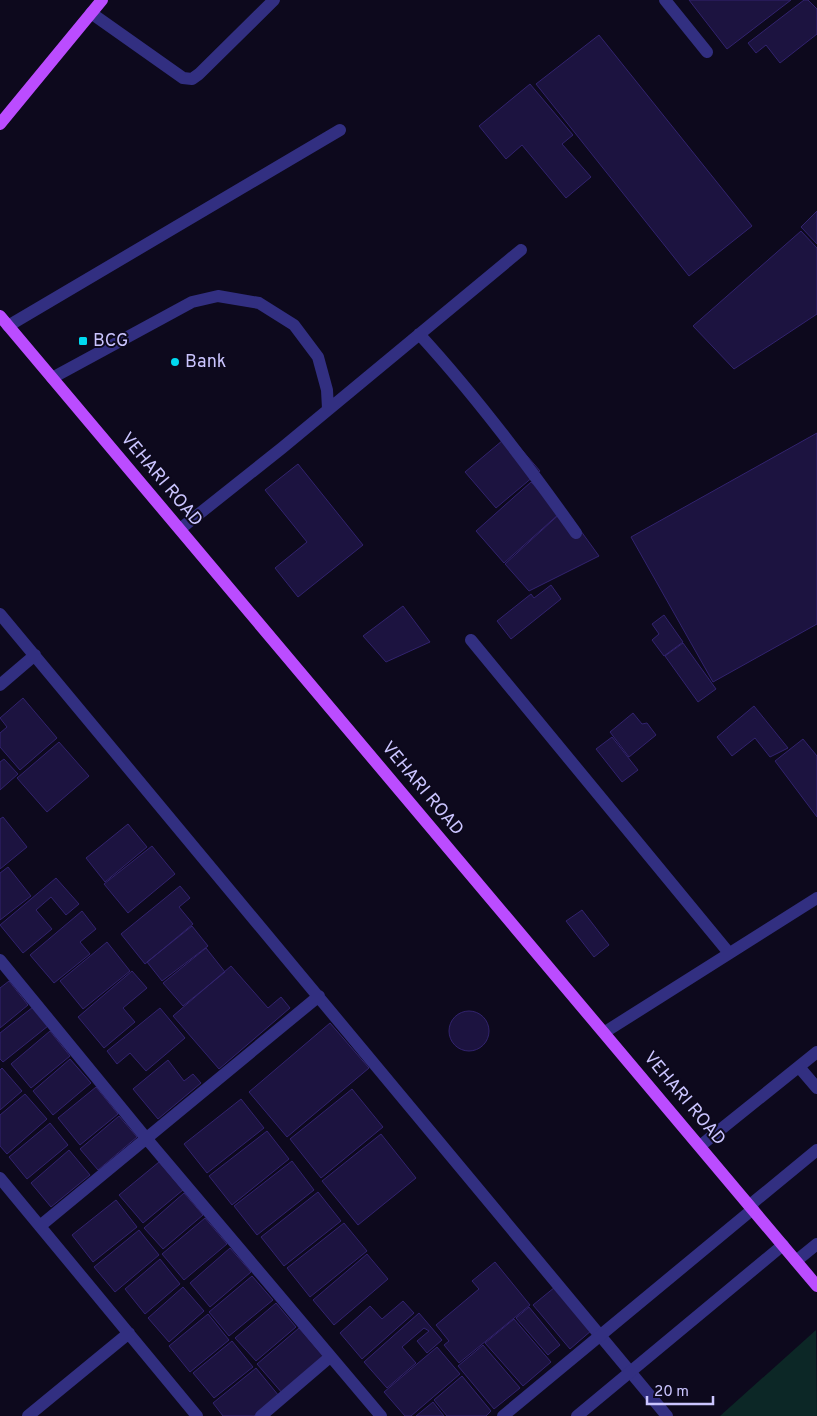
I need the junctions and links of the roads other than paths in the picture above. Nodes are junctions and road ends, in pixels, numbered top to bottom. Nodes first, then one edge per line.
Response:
1 (102, 0) edge
2 (274, 0) edge
3 (665, 0) edge
4 (91, 13) junction
5 (707, 52) dead end
6 (0, 124) edge
7 (340, 130) dead end
8 (521, 250) dead end
9 (4, 321) edge
10 (419, 334) junction
11 (52, 378) junction
12 (328, 409) junction
13 (180, 529) junction
14 (576, 533) dead end
15 (0, 614) edge
16 (471, 640) dead end
17 (35, 655) junction
18 (0, 685) edge
19 (817, 898) edge
20 (729, 953) junction
21 (0, 960) edge
22 (319, 996) junction
23 (604, 1032) junction
24 (817, 1052) edge
25 (799, 1067) junction
26 (817, 1088) edge
27 (146, 1138) junction
28 (700, 1146) junction
29 (817, 1150) edge
30 (0, 1178) edge
31 (752, 1207) junction
32 (40, 1226) junction
33 (817, 1244) edge
34 (783, 1246) junction
35 (796, 1260) junction
36 (817, 1286) edge
37 (129, 1333) junction
38 (601, 1336) junction
39 (330, 1357) junction
40 (631, 1372) junction
41 (28, 1416) edge
42 (197, 1416) edge
43 (261, 1416) edge
44 (380, 1416) edge
45 (503, 1416) edge
46 (577, 1416) edge
47 (667, 1416) edge

1 - 4 main road
2 - 4 street
3 - 5 street
4 - 6 main road
7 - 9 street
8 - 10 street
9 - 11 main road, VEHARI ROAD
10 - 12 street
10 - 14 street
11 - 12 street
11 - 13 main road, VEHARI ROAD
12 - 13 street
13 - 23 main road, VEHARI ROAD
15 - 17 street
16 - 20 street
17 - 18 street
17 - 22 street
19 - 20 street
20 - 23 street
21 - 27 street
22 - 27 street
22 - 38 street
23 - 28 main road, VEHARI ROAD
24 - 25 street
25 - 26 street
25 - 28 street
27 - 32 street
27 - 39 street
28 - 31 main road, VEHARI ROAD
29 - 31 street
30 - 32 street
31 - 34 main road, VEHARI ROAD
31 - 38 street
32 - 37 street
33 - 35 street
34 - 35 main road, VEHARI ROAD
34 - 40 street
35 - 36 main road, VEHARI ROAD
37 - 41 street
37 - 42 street
38 - 40 street
38 - 45 street
39 - 43 street
39 - 44 street
40 - 46 street
40 - 47 street

